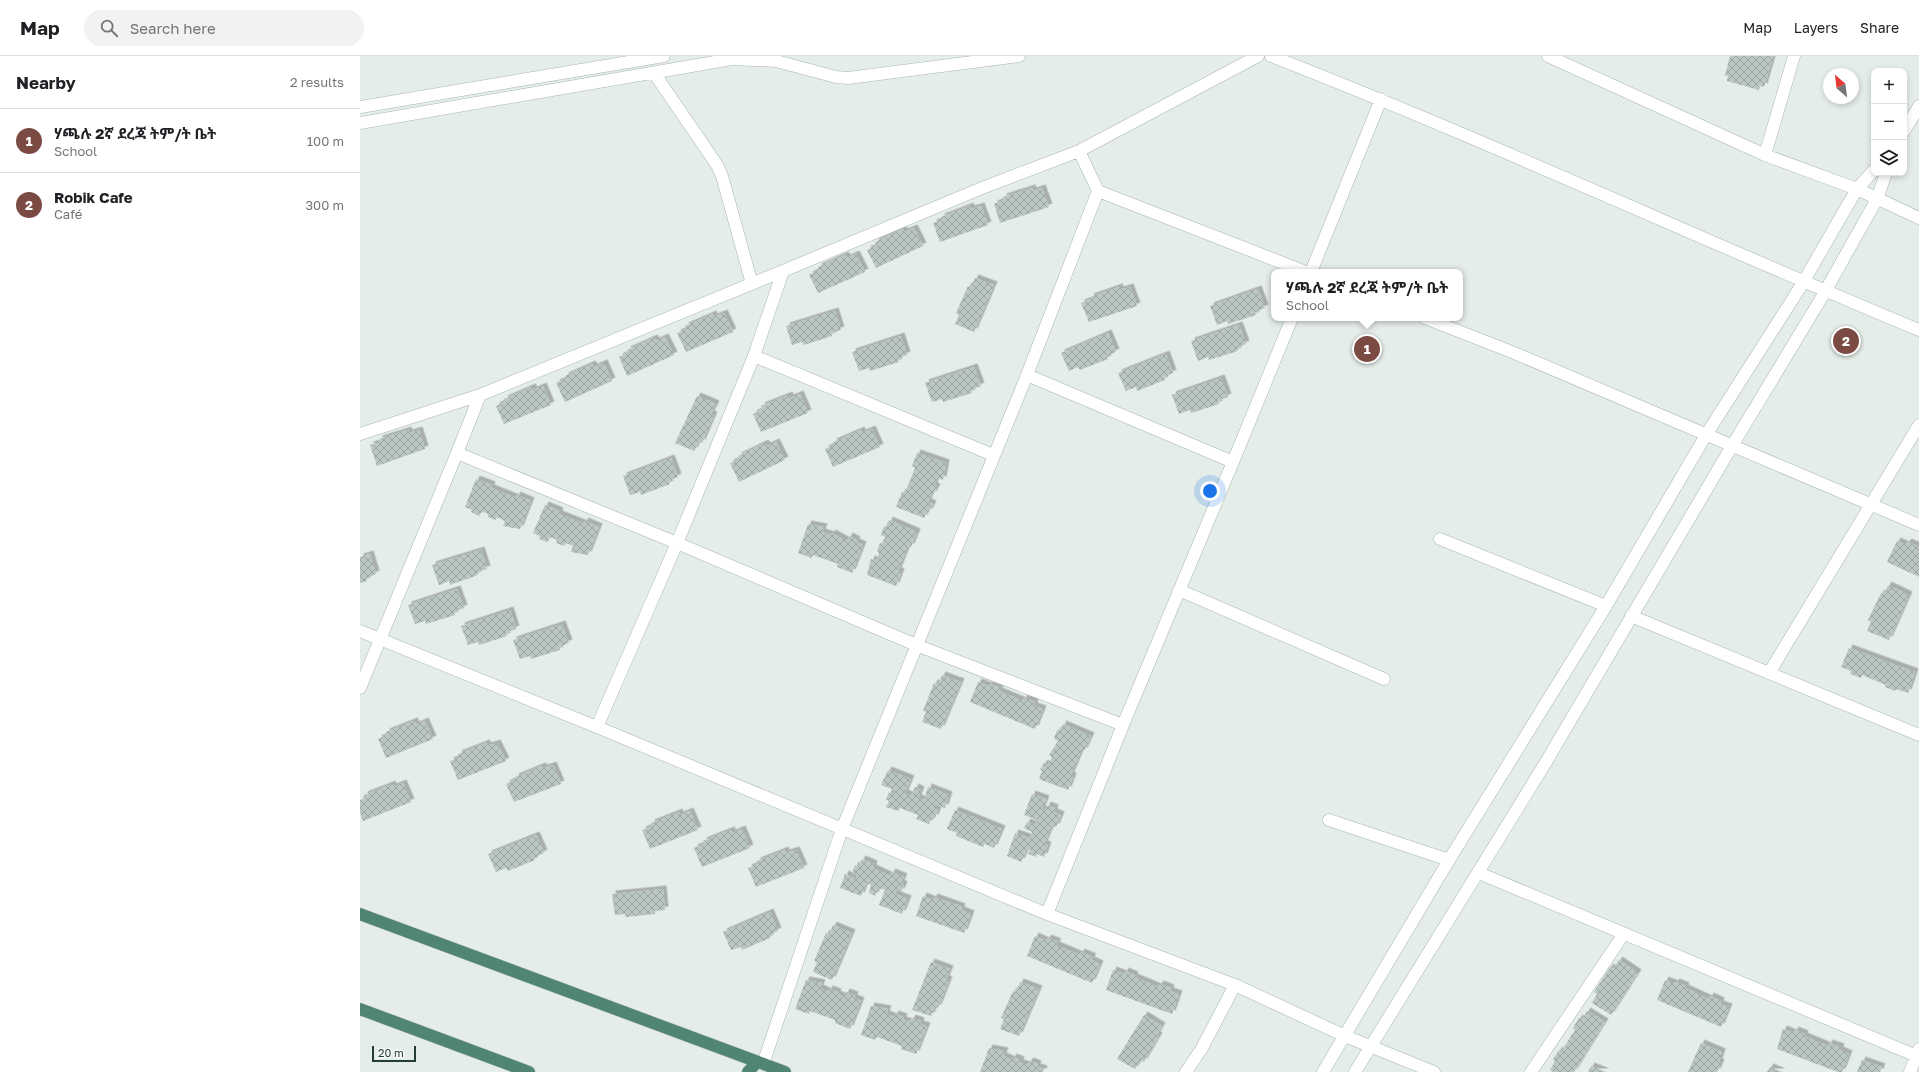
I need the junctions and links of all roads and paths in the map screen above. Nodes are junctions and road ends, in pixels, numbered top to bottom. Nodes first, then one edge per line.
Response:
1 (1019, 56) edge
2 (1258, 56) edge
3 (1271, 56) edge
4 (1548, 56) edge
5 (1794, 56) edge
6 (658, 57) edge
7 (654, 73) junction
8 (1381, 99) junction
9 (1919, 106) edge
10 (360, 107) edge
11 (360, 124) edge
12 (1907, 126) edge
13 (1079, 151) junction
14 (1765, 154) junction
15 (1871, 173) edge
16 (1885, 176) edge
17 (1857, 189) junction
18 (1098, 191) junction
19 (1877, 199) junction
20 (1919, 218) edge
21 (1298, 269) edge
22 (1312, 269) edge
23 (783, 271) junction
24 (1803, 282) junction
25 (752, 284) junction
26 (1826, 292) junction
27 (1291, 321) edge
28 (1433, 321) edge
29 (1919, 330) edge
30 (754, 356) junction
31 (1027, 375) junction
32 (480, 395) junction
33 (1919, 425) edge
34 (360, 434) edge
35 (1706, 435) junction
36 (1732, 446) junction
37 (457, 453) junction
38 (993, 455) junction
39 (1233, 462) junction
40 (1870, 505) junction
41 (1919, 525) edge
42 (1440, 539) dead end
43 (677, 543) junction
44 (1179, 590) junction
45 (1606, 606) junction
46 (1631, 616) junction
47 (360, 632) edge
48 (380, 640) junction
49 (916, 645) junction
50 (1770, 673) junction
51 (1384, 679) dead end
52 (360, 688) edge
53 (1122, 725) junction
54 (597, 727) junction
55 (1919, 735) edge
56 (1329, 820) dead end
57 (842, 829) junction
58 (1449, 860) junction
59 (1479, 873) junction
60 (360, 914) edge
61 (1047, 914) junction
62 (1623, 935) junction
63 (1235, 985) junction
64 (360, 1009) edge
65 (1345, 1036) junction
66 (1371, 1046) junction
67 (1918, 1054) edge
68 (760, 1063) junction
69 (529, 1072) edge
70 (748, 1072) edge
71 (785, 1072) edge
72 (1186, 1072) edge
73 (1323, 1072) edge
74 (1355, 1072) edge
75 (1434, 1072) edge
76 (1531, 1072) edge
77 (1910, 1072) edge

1 - 7 street
2 - 13 street
3 - 8 street
4 - 14 street
5 - 14 street
6 - 10 street
7 - 11 street
7 - 25 street
8 - 22 street
8 - 24 street
9 - 12 street
13 - 18 street
13 - 23 street
14 - 17 street
15 - 17 street
16 - 19 street
17 - 19 street
17 - 24 street
18 - 21 street
18 - 31 street
19 - 20 street
19 - 26 street
23 - 25 street
23 - 30 street
24 - 26 street
24 - 35 street
25 - 32 street
26 - 29 street
26 - 36 street
27 - 39 street
28 - 35 street
30 - 38 street
30 - 43 street
31 - 38 street
31 - 39 street
32 - 34 street
32 - 37 street
33 - 40 street
35 - 36 street
35 - 45 street
36 - 40 street
36 - 46 street
37 - 43 street
37 - 48 street
38 - 49 street
39 - 44 street
40 - 41 street
40 - 50 street
42 - 45 street
43 - 49 street
43 - 54 street
44 - 51 street
44 - 53 street
45 - 58 street
46 - 50 street
46 - 59 street
47 - 48 street
48 - 52 street
48 - 54 street
49 - 53 street
49 - 57 street
50 - 55 street
53 - 61 street
54 - 57 street
56 - 58 street
57 - 61 street
57 - 68 street
58 - 65 street
59 - 62 street
59 - 66 street
60 - 68 highway
61 - 63 street
62 - 67 street
62 - 76 street
63 - 65 street
63 - 72 street
64 - 69 highway
65 - 66 street
65 - 73 street
66 - 74 street
66 - 75 street
67 - 77 street
68 - 70 highway
68 - 71 highway

